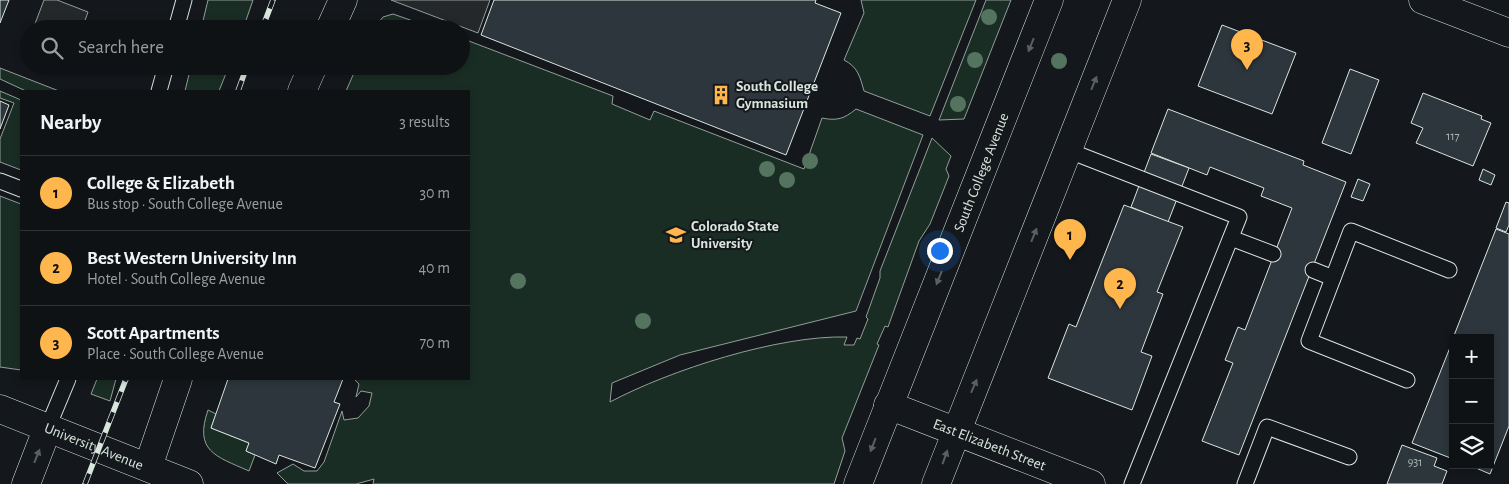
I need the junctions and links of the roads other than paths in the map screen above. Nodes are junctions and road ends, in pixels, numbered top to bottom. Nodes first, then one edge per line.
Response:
1 (184, 0) edge
2 (343, 0) edge
3 (1049, 0) edge
4 (1127, 0) edge
5 (1432, 2) edge
6 (178, 20) edge
7 (334, 20) edge
8 (1509, 33) edge
9 (163, 75) edge
10 (309, 75) edge
11 (159, 90) edge
12 (302, 90) edge
13 (1067, 150) junction
14 (0, 180) edge
15 (20, 189) edge
16 (1231, 238) junction
17 (1272, 254) dead end
18 (1313, 270) dead end
19 (1449, 270) dead end
20 (1333, 278) junction
21 (68, 380) edge
22 (178, 380) edge
23 (1407, 380) dead end
24 (888, 405) junction
25 (0, 409) edge
26 (48, 428) junction
27 (955, 431) junction
28 (1349, 456) dead end
29 (146, 476) edge
30 (26, 484) edge
31 (189, 484) edge
32 (858, 484) edge
33 (936, 484) edge
34 (1091, 484) edge
35 (1132, 484) edge
36 (1245, 484) edge

1 - 6 lane
2 - 7 main road
3 -> 24 main road, South College Avenue
13 -> 4 main road
5 - 8 main road
9 - 11 lane
10 - 12 main road
13 - 16 lane
27 -> 13 main road
14 - 15 lane
16 - 17 lane
16 - 35 lane
18 - 20 lane
19 - 20 lane
20 - 23 lane
21 - 26 lane
22 - 29 main road
24 - 27 main road, East Elizabeth Street
24 -> 32 main road, South College Avenue
25 - 26 main road, University Avenue
26 - 29 main road, University Avenue
30 -> 26 main road
33 -> 27 main road
27 - 34 main road, East Elizabeth Street
28 - 36 lane
29 - 31 main road, University Avenue

